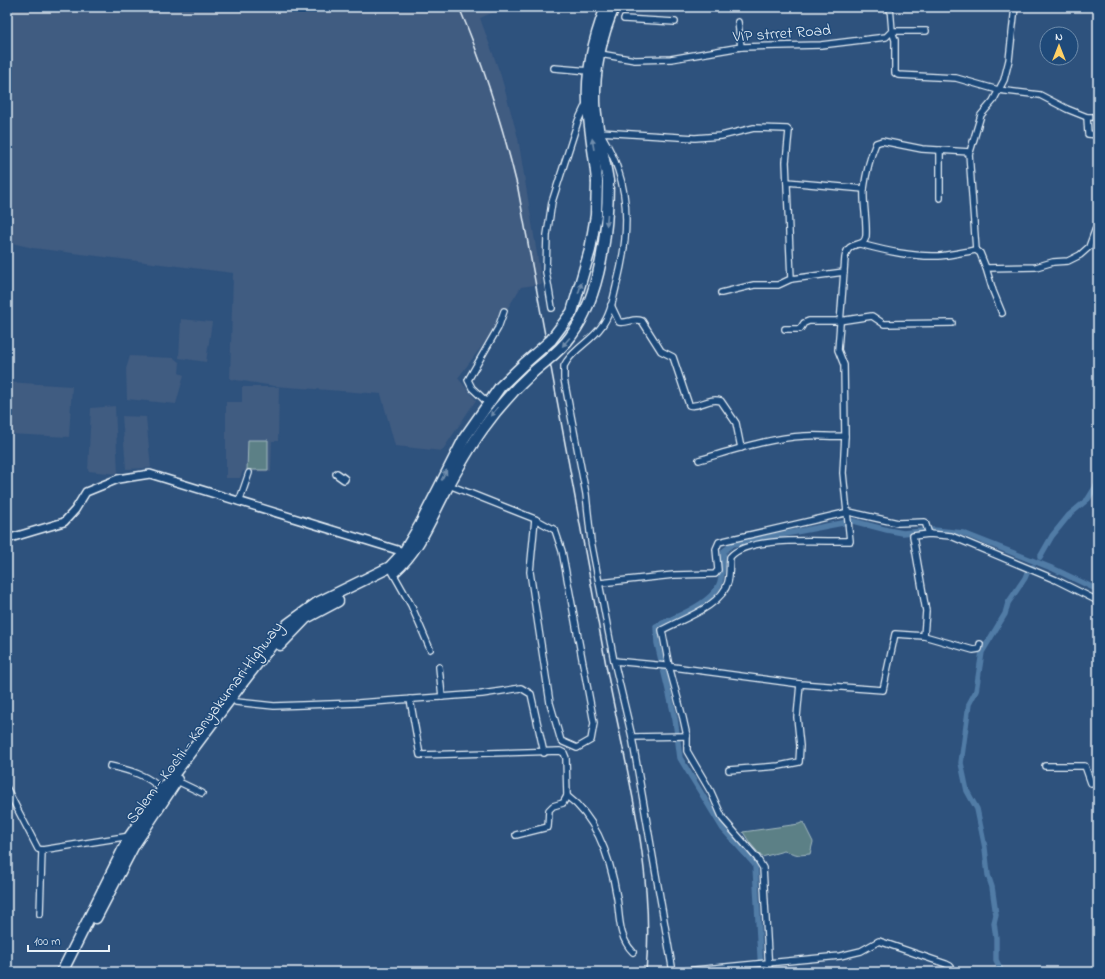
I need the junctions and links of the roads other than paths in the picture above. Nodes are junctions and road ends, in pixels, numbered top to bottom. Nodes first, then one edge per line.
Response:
1 (890, 7) edge
2 (1016, 7) edge
3 (609, 8) edge
4 (624, 19) dead end
5 (675, 22) dead end
6 (738, 22) dead end
7 (892, 31) junction
8 (926, 31) dead end
9 (740, 47) junction
10 (600, 54) junction
11 (554, 68) dead end
12 (589, 71) junction
13 (998, 90) junction
14 (588, 102) junction
15 (1087, 117) junction
16 (1098, 117) edge
17 (600, 132) junction
18 (1098, 135) edge
19 (940, 150) junction
20 (969, 153) junction
21 (787, 182) junction
22 (864, 189) junction
23 (940, 198) dead end
24 (1098, 228) edge
25 (860, 244) junction
26 (976, 250) junction
27 (986, 268) junction
28 (844, 272) junction
29 (791, 279) junction
30 (721, 293) dead end
31 (611, 305) junction
32 (552, 308) dead end
33 (504, 311) dead end
34 (1002, 313) dead end
35 (839, 321) junction
36 (952, 323) dead end
37 (784, 328) dead end
38 (500, 387) junction
39 (507, 397) junction
40 (488, 403) junction
41 (845, 436) junction
42 (741, 448) junction
43 (699, 460) dead end
44 (249, 473) dead end
45 (337, 474) dead end
46 (344, 479) dead end
47 (449, 485) junction
48 (239, 502) junction
49 (847, 513) junction
50 (535, 519) junction
51 (928, 530) junction
52 (7, 539) edge
53 (406, 556) junction
54 (393, 573) junction
55 (600, 583) junction
56 (1098, 600) edge
57 (924, 636) junction
58 (980, 644) dead end
59 (430, 649) dead end
60 (614, 661) junction
61 (667, 666) junction
62 (439, 667) dead end
63 (800, 684) junction
64 (442, 697) junction
65 (410, 699) junction
66 (236, 702) junction
67 (687, 736) junction
68 (632, 737) junction
69 (544, 753) junction
70 (110, 766) dead end
71 (1044, 766) dead end
72 (730, 770) dead end
73 (177, 781) junction
74 (1098, 782) edge
75 (7, 788) edge
76 (162, 790) junction
77 (202, 793) dead end
78 (567, 796) junction
79 (516, 835) dead end
80 (130, 836) junction
81 (42, 850) junction
82 (40, 914) dead end
83 (633, 952) dead end
84 (769, 962) junction
85 (62, 972) edge
86 (70, 972) edge
87 (673, 972) edge
88 (769, 972) edge
89 (955, 972) edge

1 - 7 street
2 - 13 street
3 - 10 highway, Salem - Kochi - Kanyakumari Highway
3 - 12 highway, Salem - Kochi - Kanyakumari Highway
4 - 5 street
6 - 9 street
7 - 8 street
7 - 9 street, VIP strret Road
7 - 13 street
9 - 10 street, VIP strret Road
10 - 17 highway, Salem - Kochi - Kanyakumari Highway
11 - 12 street
12 - 14 highway, Salem - Kochi - Kanyakumari Highway
13 - 15 street
13 - 20 street
14 - 32 street
38 -> 14 highway, Salem - Kochi - Kanyakumari Highway, bridge
15 - 16 street
15 - 18 street
17 - 21 street
17 - 31 street
17 -> 39 highway, Salem - Kochi - Kanyakumari Highway, bridge
19 - 20 street
19 - 22 street
19 - 23 street
20 - 26 street
21 - 22 street
21 - 29 street
22 - 25 street
24 - 27 street
25 - 26 street
25 - 28 street
26 - 27 street
27 - 34 street
28 - 29 street
28 - 35 street
29 - 30 street
31 - 42 street
31 - 55 street
33 - 40 street
35 - 36 street
35 - 37 street
35 - 41 street
38 - 39 highway
38 - 40 highway, Salem - Kochi - Kanyakumari Highway
39 -> 47 highway, Salem - Kochi - Kanyakumari Highway
53 -> 40 highway, Salem - Kochi - Kanyakumari Highway
41 - 42 street
41 - 49 street
42 - 43 street
44 - 48 street
45 - 46 main road
47 - 50 street
47 - 53 highway, Salem - Kochi - Kanyakumari Highway
48 - 52 main road
48 - 53 main road
49 - 51 street
49 - 55 street
49 - 61 street
50 - 50 street
51 - 56 street
51 - 57 street
53 - 54 highway, Salem - Kochi - Kanyakumari Highway
53 - 76 highway, Salem - Kochi - Kanyakumari Highway
54 - 59 street
54 - 66 highway, Salem - Kochi - Kanyakumari Highway
55 - 60 street
57 - 58 street
57 - 63 street
60 - 61 street
60 - 68 street
61 - 63 street
61 - 67 street
62 - 64 street
63 - 72 street
64 - 65 street
64 - 69 street
65 - 66 street
65 - 69 street
66 - 73 highway, Salem - Kochi - Kanyakumari Highway
67 - 68 street
67 - 84 street
68 - 87 street
69 - 78 street
70 - 76 street
71 - 74 street
73 - 77 street
73 - 86 highway, Salem - Kochi - Kanyakumari Highway
75 - 81 street
76 - 80 highway, Salem - Kochi - Kanyakumari Highway
78 - 79 street
78 - 83 street
80 - 81 street
80 - 85 highway, Salem - Kochi - Kanyakumari Highway
81 - 82 street
84 - 87 street
84 - 88 street
84 - 89 street

